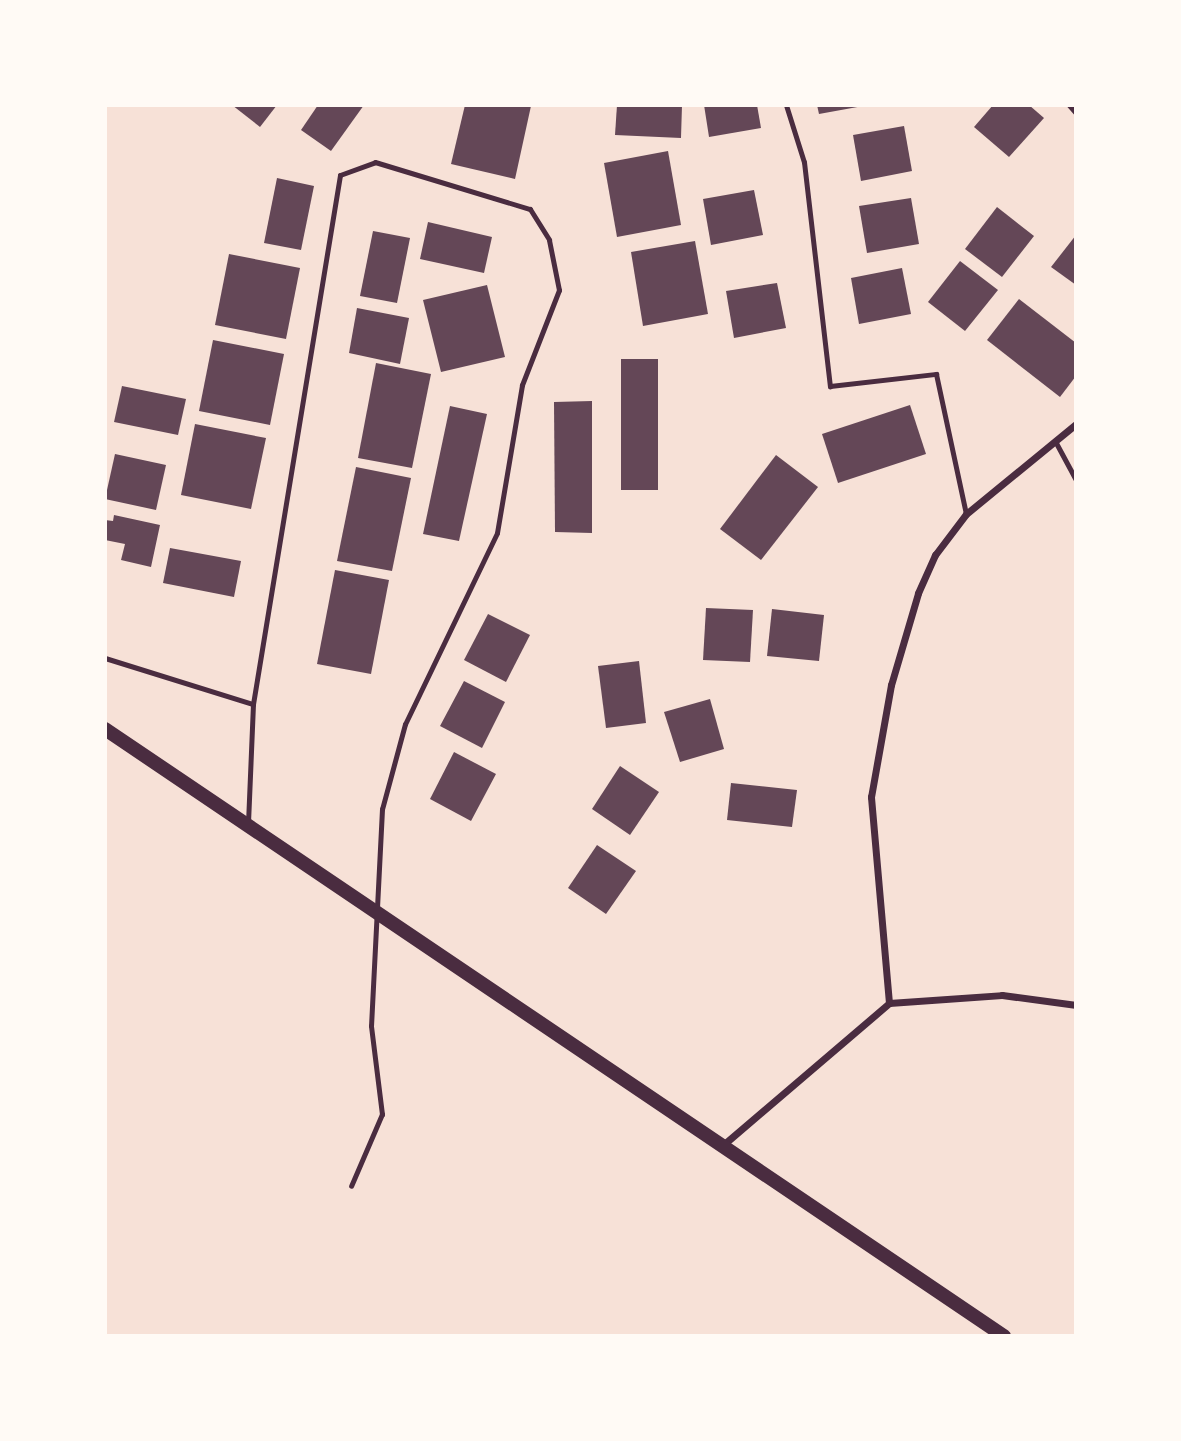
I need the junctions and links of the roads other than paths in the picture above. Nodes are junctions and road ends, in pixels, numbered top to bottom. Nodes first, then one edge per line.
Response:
1 (786, 105) edge
2 (1069, 105) edge
3 (1076, 113) edge
4 (1076, 424) edge
5 (1055, 441) junction
6 (1076, 480) edge
7 (966, 514) junction
8 (105, 658) edge
9 (253, 704) junction
10 (105, 729) edge
11 (247, 824) junction
12 (378, 912) junction
13 (889, 1003) junction
14 (1076, 1005) edge
15 (723, 1145) junction
16 (351, 1186) dead end
17 (1004, 1336) edge

1 - 7 lane
2 - 3 lane
4 - 5 street
5 - 6 lane
5 - 7 street
7 - 13 street
8 - 9 lane
9 - 11 lane
9 - 12 lane
10 - 11 main road
11 - 12 main road
12 - 15 main road
12 - 16 lane
13 - 14 street
13 - 15 street
15 - 17 main road

